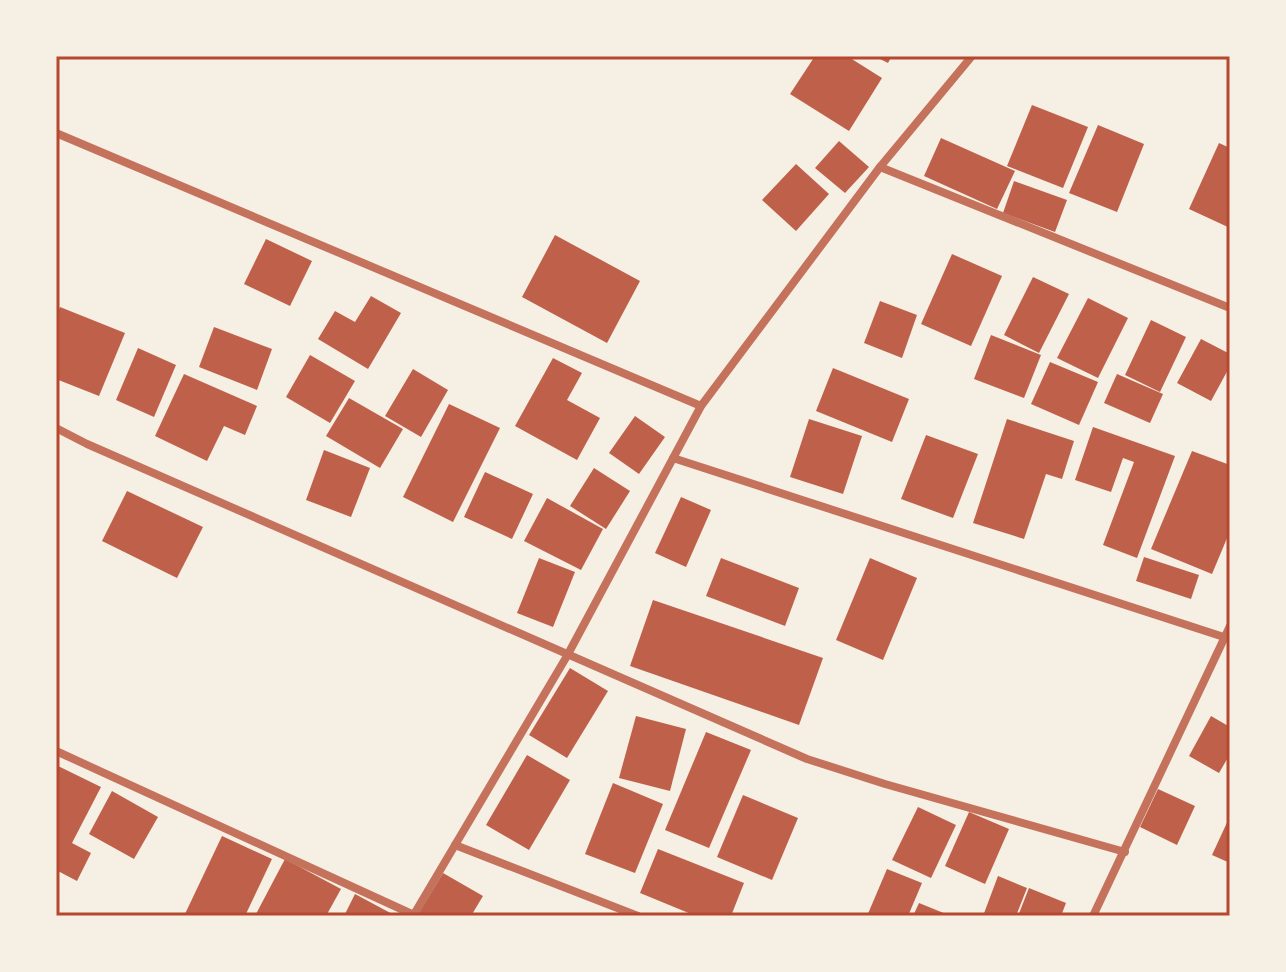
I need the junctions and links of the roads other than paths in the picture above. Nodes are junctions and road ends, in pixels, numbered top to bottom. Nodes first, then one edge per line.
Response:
1 (972, 56) edge
2 (56, 133) edge
3 (880, 167) junction
4 (1230, 308) edge
5 (701, 406) junction
6 (56, 428) edge
7 (673, 458) junction
8 (1230, 626) edge
9 (1228, 638) edge
10 (567, 656) junction
11 (56, 751) edge
12 (455, 845) junction
13 (1125, 852) junction
14 (414, 916) edge
15 (638, 916) edge
16 (1093, 916) edge

1 - 3 street
2 - 5 street
3 - 4 street
3 - 5 street
5 - 7 street
6 - 10 street
7 - 9 street
7 - 10 street
8 - 9 street
9 - 13 street
10 - 12 street
10 - 13 street
11 - 14 street
12 - 14 street
12 - 15 street
13 - 16 street

